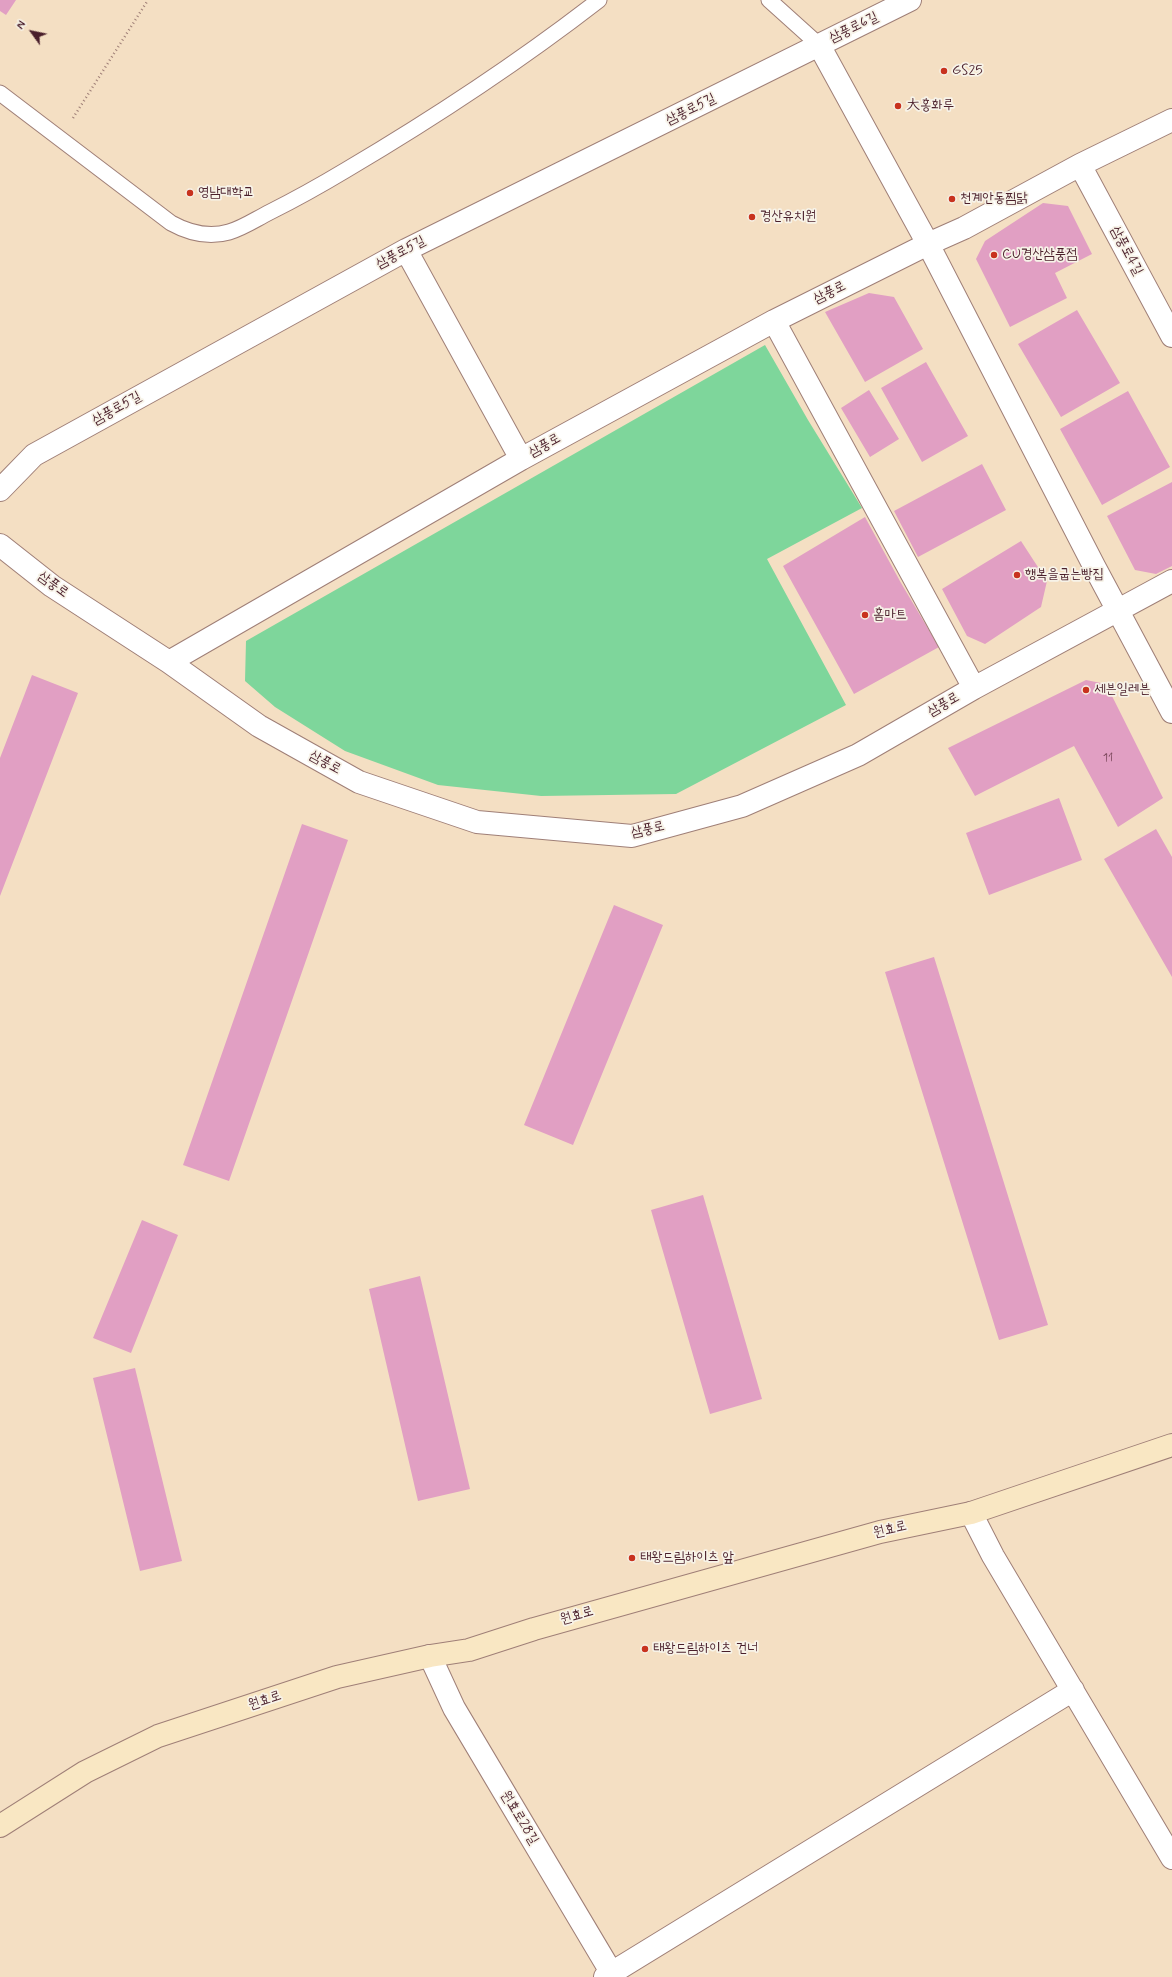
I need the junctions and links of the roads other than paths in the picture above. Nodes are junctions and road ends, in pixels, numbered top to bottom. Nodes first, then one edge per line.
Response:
1 (599, 0) edge
2 (769, 0) edge
3 (910, 0) edge
4 (819, 45) junction
5 (0, 93) edge
6 (1172, 120) edge
7 (1080, 165) junction
8 (928, 244) junction
9 (406, 250) junction
10 (774, 320) junction
11 (1172, 336) edge
12 (522, 459) junction
13 (0, 490) edge
14 (0, 545) edge
15 (1172, 581) edge
16 (1118, 610) junction
17 (169, 662) junction
18 (974, 688) junction
19 (1172, 712) edge
20 (1172, 1445) edge
21 (971, 1513) junction
22 (430, 1656) junction
23 (1073, 1690) junction
24 (0, 1826) edge
25 (1172, 1858) edge
26 (610, 1976) edge

1 - 5 lane
2 - 4 lane
3 - 4 street, 삼풍로6길
4 - 8 street
4 - 9 street, 삼풍로5길
6 - 7 street
7 - 8 street
7 - 11 street, 삼풍로4길
8 - 10 street, 삼풍로
8 - 16 street
9 - 12 street
9 - 13 street, 삼풍로5길
10 - 12 street, 삼풍로
10 - 18 street
12 - 17 street, 삼풍로
14 - 17 street, 삼풍로
15 - 16 street, 삼풍로
16 - 18 street, 삼풍로
16 - 19 street
17 - 18 street, 삼풍로
20 - 21 main road, 원효로
21 - 22 main road, 원효로
21 - 23 street
22 - 24 main road, 원효로
22 - 26 street, 원효로28길
23 - 25 street
23 - 26 street

